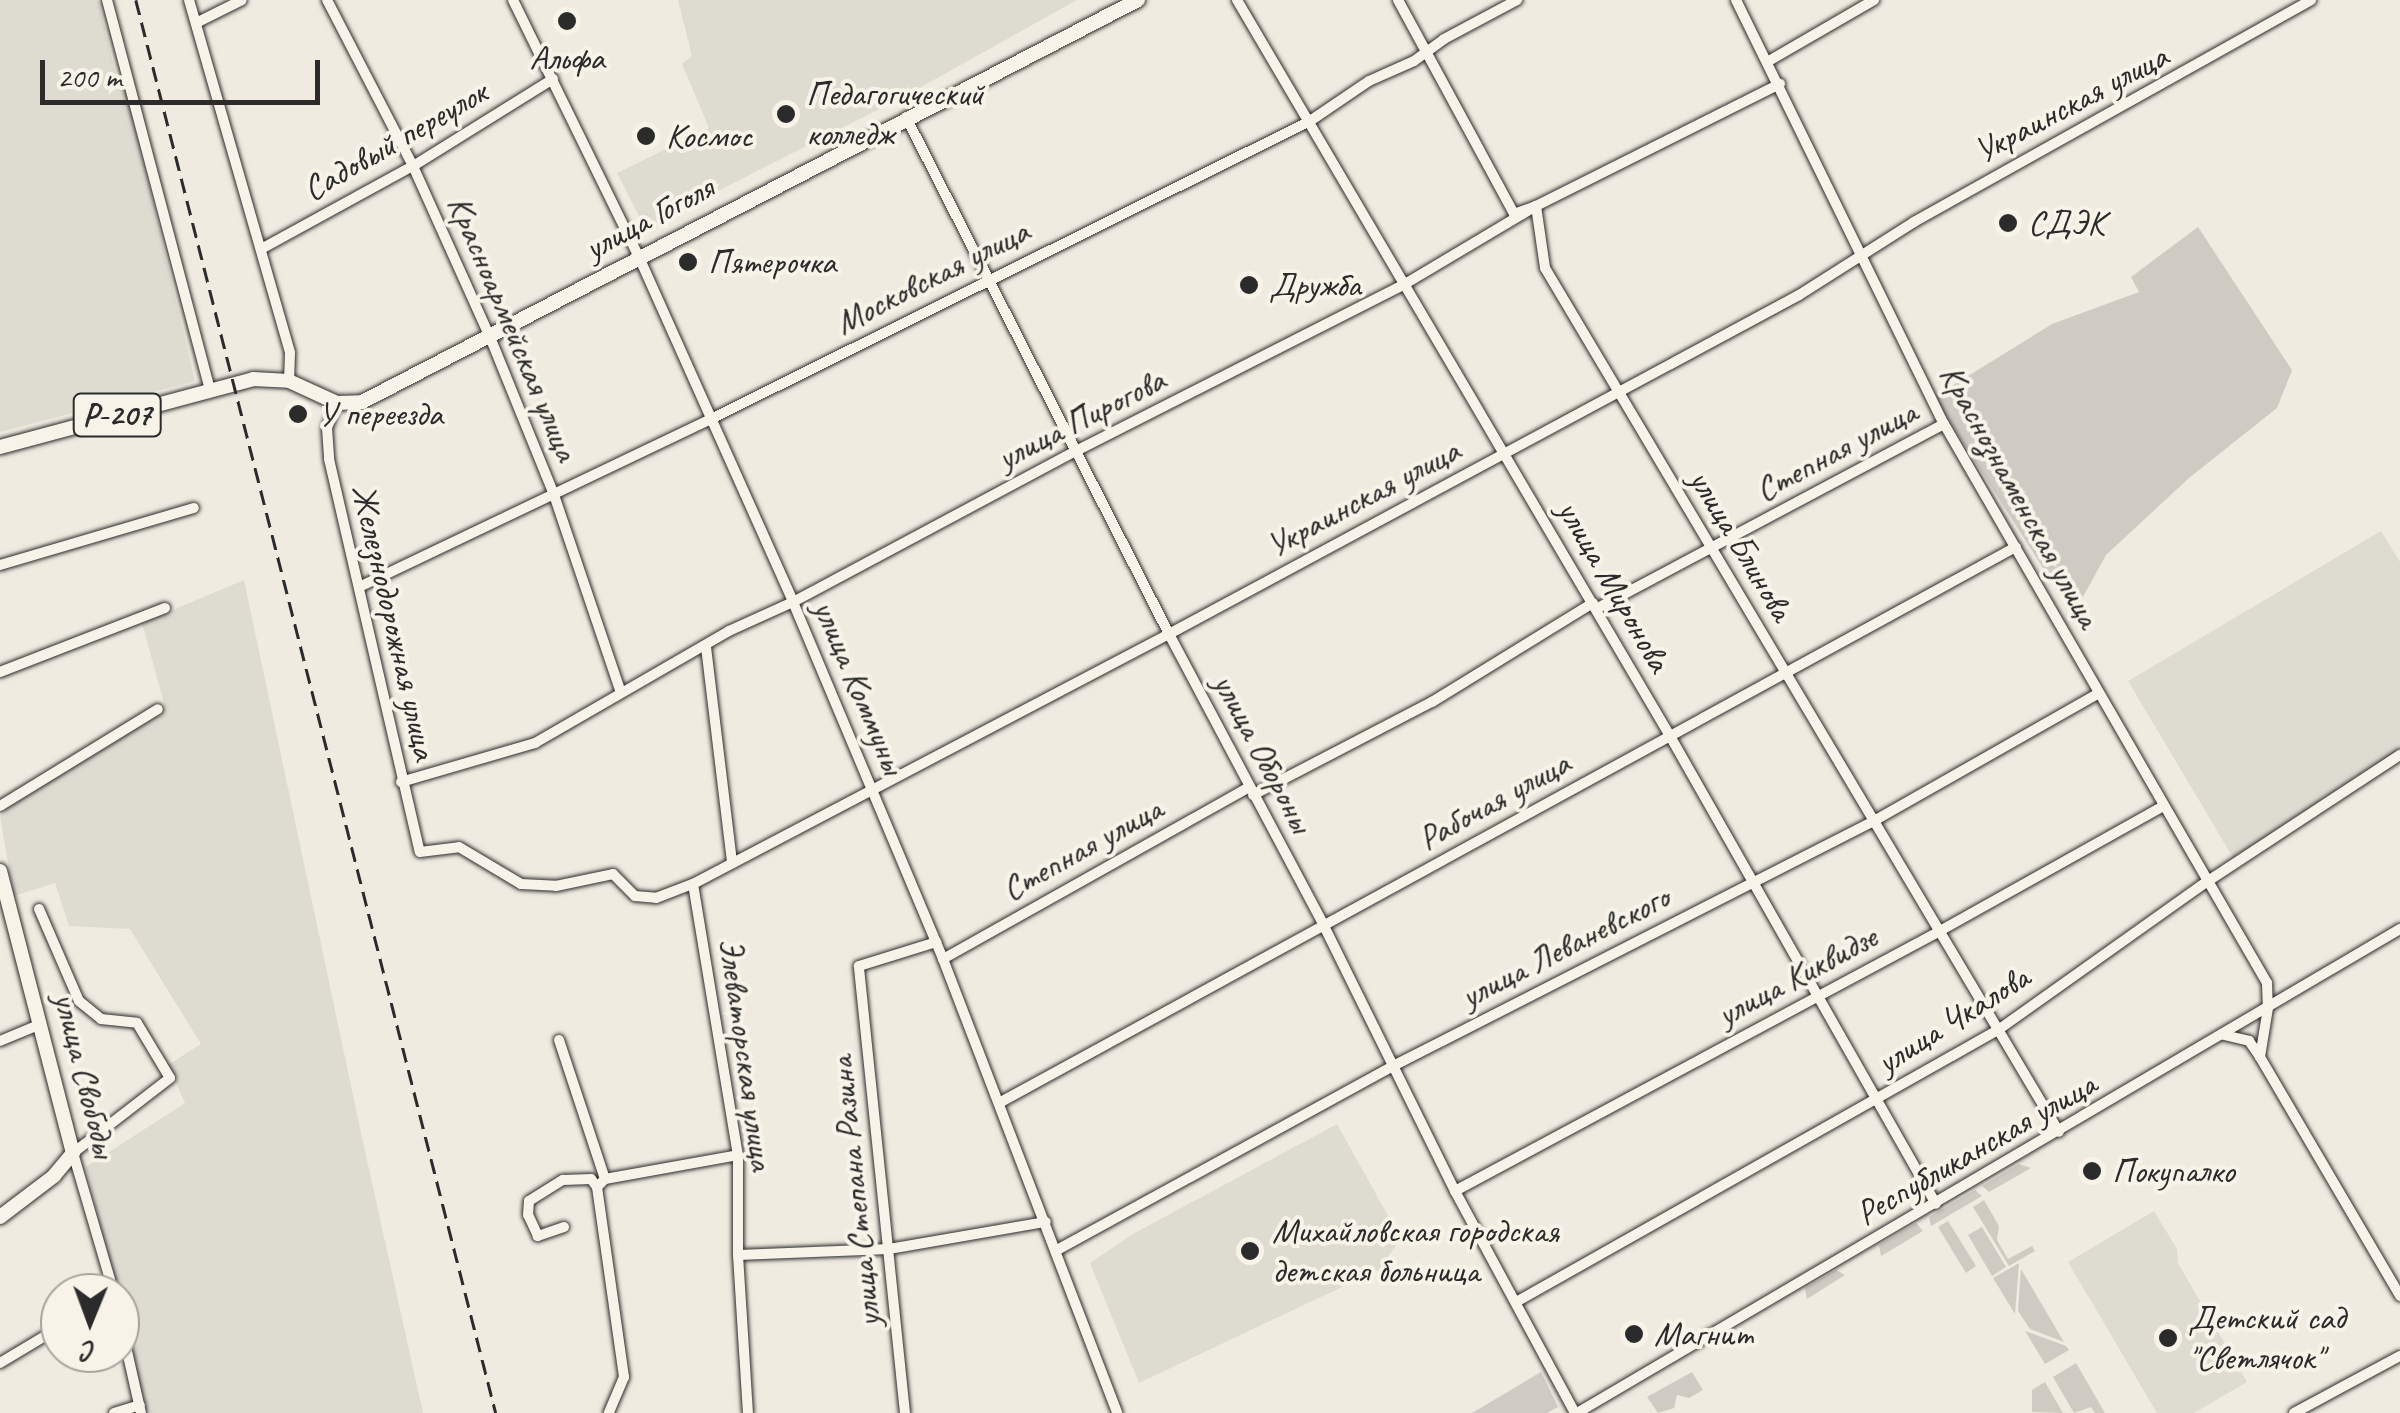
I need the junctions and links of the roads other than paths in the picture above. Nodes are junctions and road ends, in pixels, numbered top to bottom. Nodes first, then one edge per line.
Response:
1 (106, 0) edge
2 (189, 0) edge
3 (242, 0) edge
4 (327, 0) edge
5 (512, 0) edge
6 (1138, 0) edge
7 (1236, 0) edge
8 (1398, 0) edge
9 (1517, 0) edge
10 (1736, 0) edge
11 (1874, 0) edge
12 (2311, 0) edge
13 (196, 22) junction
14 (1427, 53) junction
15 (1767, 62) junction
16 (553, 79) junction
17 (1780, 84) junction
18 (906, 117) junction
19 (1310, 121) junction
20 (413, 166) junction
21 (1536, 206) junction
22 (262, 248) junction
23 (1862, 256) junction
24 (639, 257) junction
25 (988, 278) junction
26 (1405, 284) junction
27 (490, 336) junction
28 (289, 382) junction
29 (210, 390) junction
30 (1617, 390) junction
31 (336, 403) junction
32 (712, 419) junction
33 (1944, 424) junction
34 (0, 447) edge
35 (1076, 451) junction
36 (1505, 452) junction
37 (553, 492) junction
38 (194, 508) dead end
39 (2016, 547) junction
40 (1712, 549) junction
41 (0, 565) edge
42 (361, 586) junction
43 (793, 602) junction
44 (1594, 606) junction
45 (165, 608) dead end
46 (1169, 634) junction
47 (706, 647) junction
48 (0, 672) edge
49 (1786, 675) junction
50 (620, 690) junction
51 (2098, 693) junction
52 (158, 708) dead end
53 (1670, 736) junction
54 (2400, 756) edge
55 (402, 782) junction
56 (872, 788) junction
57 (1251, 791) junction
58 (0, 806) edge
59 (2163, 806) junction
60 (1872, 822) junction
61 (420, 852) joint
62 (732, 861) junction
63 (0, 871) edge
64 (2208, 881) junction
65 (1752, 883) junction
66 (692, 884) junction
67 (5, 909) edge
68 (38, 909) dead end
69 (1324, 926) junction
70 (2400, 929) edge
71 (1938, 932) junction
72 (936, 942) junction
73 (943, 959) junction
74 (2267, 984) junction
75 (2297, 992) junction
76 (1818, 996) junction
77 (2268, 1008) junction
78 (40, 1024) junction
79 (1998, 1030) junction
80 (2223, 1034) junction
81 (559, 1040) dead end
82 (0, 1041) edge
83 (2260, 1056) junction
84 (1395, 1065) junction
85 (1878, 1099) junction
86 (999, 1102) junction
87 (2060, 1132) junction
88 (73, 1153) junction
89 (738, 1155) junction
90 (601, 1183) junction
91 (1455, 1191) junction
92 (1936, 1204) junction
93 (0, 1217) edge
94 (1046, 1222) junction
95 (564, 1228) dead end
96 (889, 1249) junction
97 (1056, 1250) junction
98 (738, 1255) junction
99 (108, 1273) edge
100 (2400, 1296) edge
101 (1516, 1302) junction
102 (40, 1338) edge
103 (2400, 1356) edge
104 (0, 1363) edge
105 (133, 1373) edge
106 (141, 1409) edge
107 (114, 1413) edge
108 (609, 1413) edge
109 (748, 1413) edge
110 (905, 1413) edge
111 (1117, 1413) edge
112 (1576, 1413) edge
113 (2294, 1413) edge

1 - 29 street
2 - 13 street
3 - 13 street
4 - 20 street, Красноармейская улица
5 - 16 street, улица Коммуны
6 - 18 main road, улица Гоголя
7 - 19 street, улица Миронова
8 - 14 street
9 - 14 street, Московская улица
10 - 15 street, Краснознаменская улица
11 - 15 street
12 - 23 street, Украинская улица
13 - 22 street
14 - 19 street, Московская улица
14 - 21 street
15 - 17 street, Краснознаменская улица
16 - 20 street, Садовый переулок
16 - 24 street, улица Коммуны
17 - 21 street, улица Пирогова
17 - 23 street, Краснознаменская улица
18 - 24 main road, улица Гоголя
18 - 25 street, улица Обороны
19 - 25 street, Московская улица
19 - 26 street, улица Миронова
20 - 22 street, Садовый переулок
20 - 27 street, Красноармейская улица
21 - 26 street, улица Пирогова
21 - 30 street, улица Блинова
22 - 28 street
23 - 30 street, Украинская улица
23 - 33 street, Краснознаменская улица
24 - 27 main road, улица Гоголя
24 - 32 street, улица Коммуны
25 - 32 street, Московская улица
25 - 35 street, улица Обороны
26 - 35 street, улица Пирогова
26 - 36 street, улица Миронова
27 - 31 main road, улица Гоголя
27 - 37 street, Красноармейская улица
28 - 29 main road, Р-207
28 - 31 main road, Р-207
29 - 34 main road, Р-207
30 - 36 street, Украинская улица
30 - 40 street, улица Блинова
31 - 42 street, Железнодорожная улица
32 - 37 street, Московская улица
32 - 43 street, улица Коммуны
33 - 39 street, Краснознаменская улица
33 - 40 street, Степная улица
35 - 43 street, улица Пирогова
35 - 46 street, улица Обороны
36 - 44 street, улица Миронова
36 - 46 street, Украинская улица
37 - 42 street, Московская улица
37 - 50 street, Красноармейская улица
38 - 41 street
39 - 49 street, Рабочая улица
39 - 51 street, Краснознаменская улица
40 - 44 street, Степная улица
40 - 49 street, улица Блинова
42 - 55 street, Железнодорожная улица
43 - 47 street, улица Пирогова
43 - 56 street, улица Коммуны
44 - 53 street, улица Миронова
44 - 57 street, Степная улица
45 - 48 street
46 - 56 street, Украинская улица
46 - 57 street, улица Обороны
47 - 50 street, улица Пирогова
47 - 62 street
49 - 53 street, Рабочая улица
49 - 60 street, улица Блинова
50 - 55 street, улица Пирогова
51 - 59 street, Краснознаменская улица
51 - 60 street, улица Леваневского
52 - 58 street
53 - 65 street, улица Миронова
53 - 69 street, Рабочая улица
54 - 64 street, улица Чкалова
55 - 61 street, Железнодорожная улица
56 - 62 street, Украинская улица
56 - 72 street, улица Коммуны
57 - 69 street, улица Обороны
57 - 73 street, Степная улица
59 - 64 street, Краснознаменская улица
59 - 71 street, улица Киквидзе
60 - 65 street, улица Леваневского
60 - 71 street, улица Блинова
61 - 66 street, Украинская улица
62 - 66 street, Украинская улица
63 - 67 main road, улица Свободы
64 - 74 street, Краснознаменская улица
64 - 79 street, улица Чкалова
65 - 76 street, улица Миронова
65 - 84 street, улица Леваневского
66 - 89 street, Элеваторская улица
67 - 78 main road, улица Свободы
68 - 88 street
69 - 84 street, улица Обороны
69 - 86 street, Рабочая улица
70 - 75 street, Республиканская улица
71 - 76 street, улица Киквидзе
71 - 79 street, улица Блинова
72 - 73 street, улица Коммуны
72 - 96 street, улица Степана Разина
73 - 86 street, улица Коммуны
74 - 75 street
74 - 77 street, Краснознаменская улица
75 - 77 street, Республиканская улица
76 - 85 street, улица Миронова
76 - 91 street, улица Киквидзе
77 - 80 street, Республиканская улица
77 - 83 street, Краснознаменская улица
78 - 82 street
78 - 88 main road, улица Свободы
79 - 85 street, улица Чкалова
79 - 87 street, улица Блинова
80 - 83 street
80 - 87 street, Республиканская улица
81 - 90 street
83 - 100 street
84 - 91 street, улица Обороны
84 - 97 street, улица Леваневского
85 - 92 street, улица Миронова
85 - 101 street, улица Чкалова
86 - 94 street, улица Коммуны
87 - 92 street, Республиканская улица
88 - 93 main road
88 - 99 street, улица Свободы
89 - 90 street
89 - 98 street, Элеваторская улица
90 - 95 street
90 - 108 street
91 - 101 street, улица Обороны
92 - 112 street, Республиканская улица
94 - 96 street
94 - 97 street, улица Коммуны
96 - 98 street
96 - 110 street, улица Степана Разина
97 - 111 street, улица Коммуны
98 - 109 street, Элеваторская улица
101 - 112 street, улица Обороны
102 - 104 street
103 - 113 street
105 - 106 street
106 - 107 street

